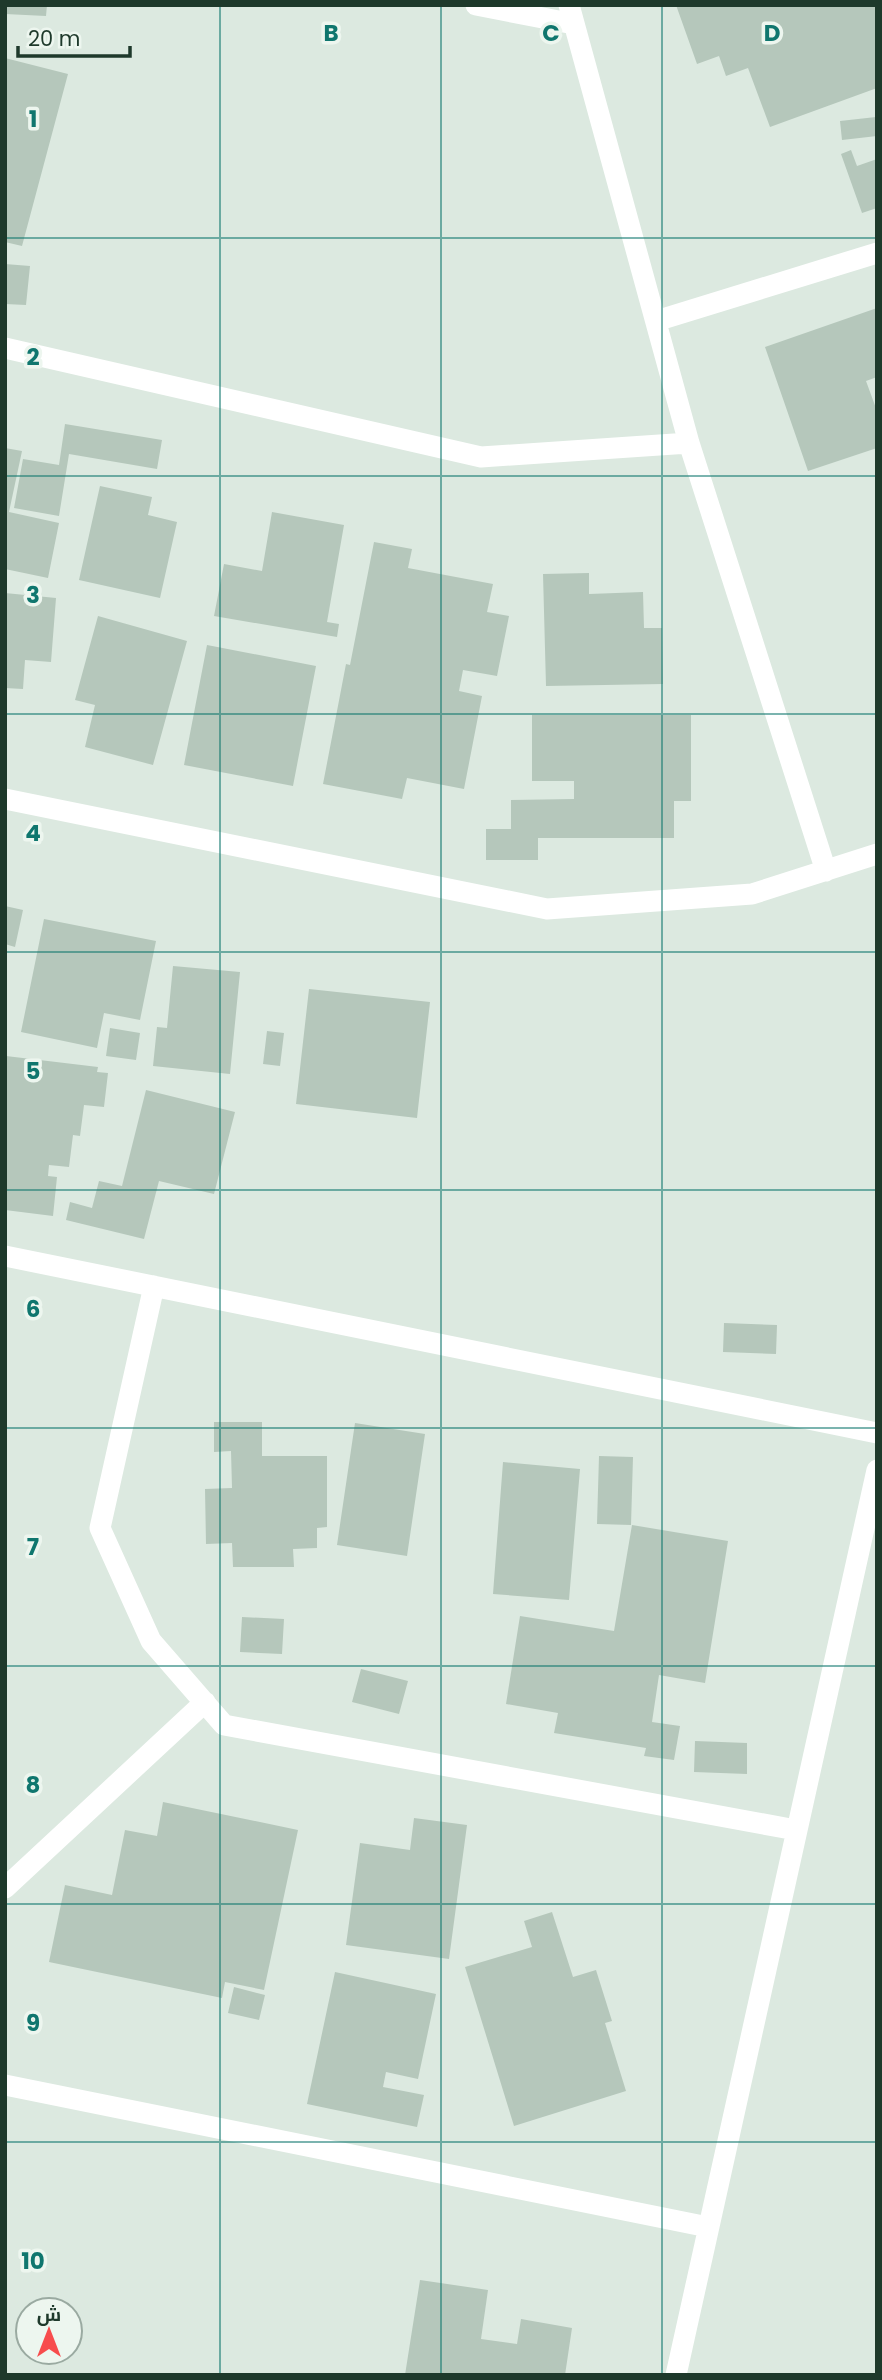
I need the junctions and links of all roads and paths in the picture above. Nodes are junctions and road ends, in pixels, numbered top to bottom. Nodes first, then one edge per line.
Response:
1 (476, 5) edge
2 (571, 15) edge
3 (877, 253) edge
4 (656, 321) junction
5 (5, 348) edge
6 (690, 443) junction
7 (5, 799) edge
8 (877, 854) edge
9 (826, 871) junction
10 (5, 1256) edge
11 (154, 1286) junction
12 (877, 1433) edge
13 (877, 1469) edge
14 (205, 1702) junction
15 (796, 1830) junction
16 (5, 1888) edge
17 (5, 2085) edge
18 (708, 2227) junction
19 (676, 2375) edge

1 - 2 street
2 - 4 street
3 - 4 street
4 - 6 street
5 - 6 street
6 - 9 street
7 - 9 street
8 - 9 street
10 - 11 street
11 - 12 street
11 - 14 street
13 - 15 street
14 - 15 street
14 - 16 street
15 - 18 street
17 - 18 street
18 - 19 street

